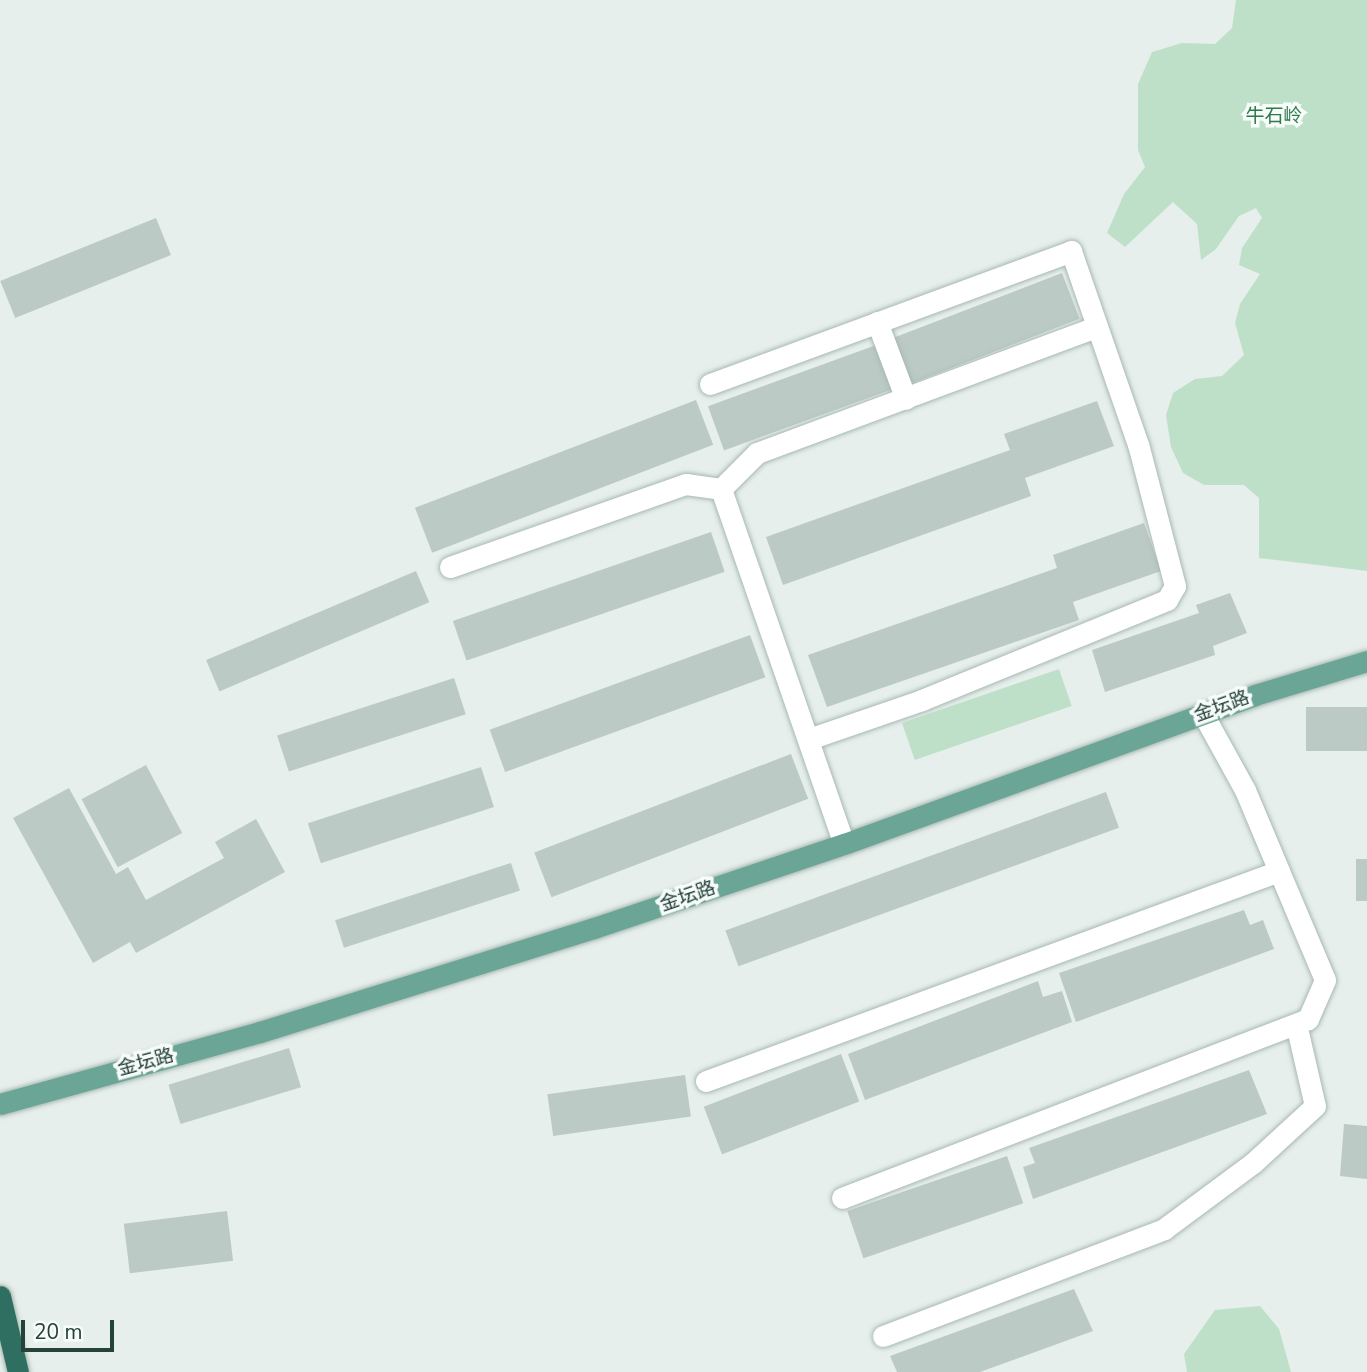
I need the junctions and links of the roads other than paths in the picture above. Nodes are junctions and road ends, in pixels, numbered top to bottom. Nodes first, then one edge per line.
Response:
1 (877, 322) junction
2 (1096, 327) junction
3 (709, 384) dead end
4 (906, 399) junction
5 (721, 489) junction
6 (450, 567) dead end
7 (1367, 661) edge
8 (1203, 715) junction
9 (809, 739) junction
10 (844, 844) junction
11 (1279, 871) junction
12 (1296, 1024) junction
13 (706, 1081) dead end
14 (0, 1104) edge
15 (842, 1198) dead end
16 (0, 1296) edge
17 (883, 1336) dead end
18 (18, 1372) edge

1 - 2 lane
1 - 3 lane
1 - 4 lane
2 - 4 lane
2 - 9 lane
4 - 5 lane
5 - 6 lane
5 - 9 lane
7 - 8 main road, 金坛路
8 - 10 main road, 金坛路
8 - 11 lane
9 - 10 lane
10 - 14 main road, 金坛路
11 - 12 lane
11 - 13 lane
12 - 15 lane
12 - 17 lane
16 - 18 highway

